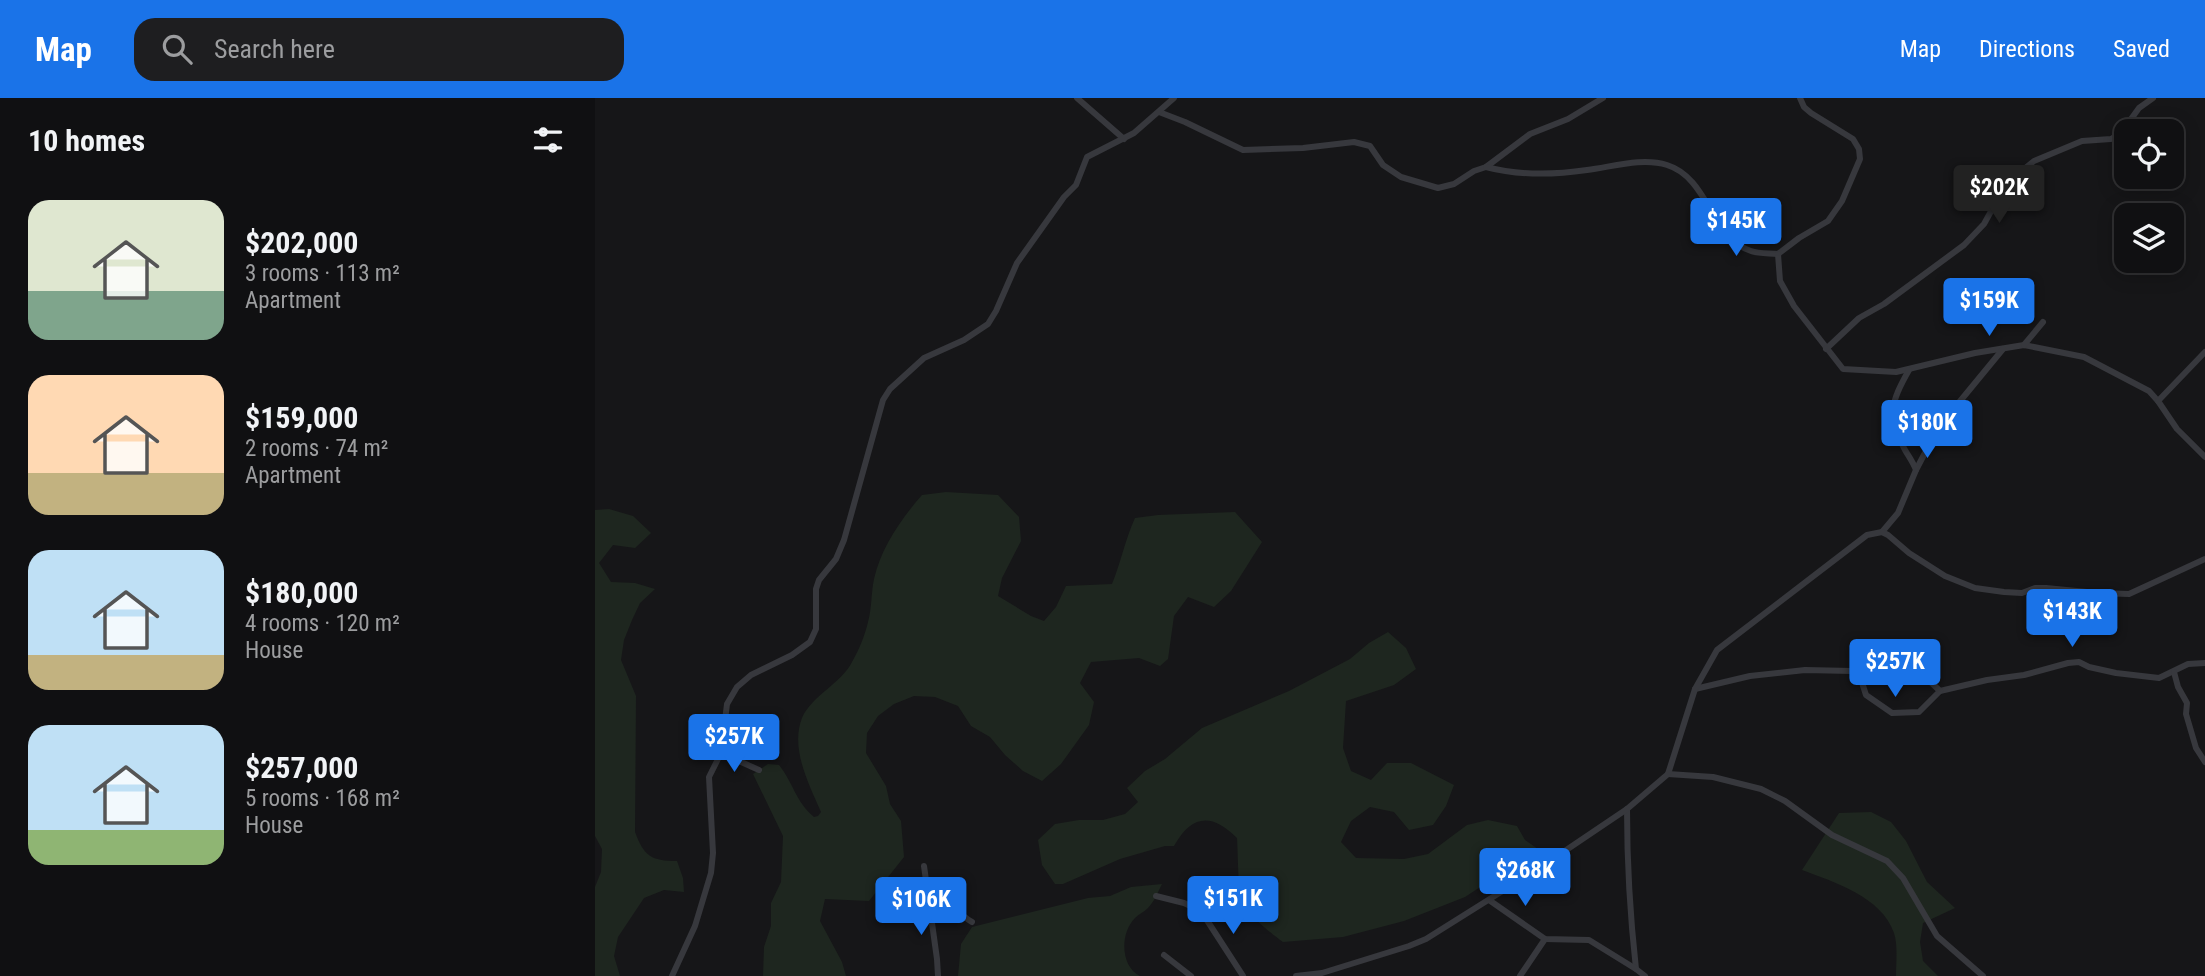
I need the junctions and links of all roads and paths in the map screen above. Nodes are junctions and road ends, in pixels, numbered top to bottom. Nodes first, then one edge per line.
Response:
1 (1077, 98) edge
2 (1174, 98) edge
3 (1603, 98) edge
4 (1800, 98) edge
5 (2153, 98) edge
6 (1159, 112) junction
7 (1124, 139) junction
8 (1486, 167) junction
9 (1778, 254) junction
10 (2043, 322) dead end
11 (2024, 345) junction
12 (1826, 349) junction
13 (2003, 349) junction
14 (2205, 352) edge
15 (1909, 370) junction
16 (2158, 401) junction
17 (2205, 457) edge
18 (1916, 470) junction
19 (1882, 532) junction
20 (2205, 559) edge
21 (2205, 663) edge
22 (1859, 670) junction
23 (2174, 671) junction
24 (1695, 690) junction
25 (1940, 691) junction
26 (721, 753) junction
27 (2205, 762) edge
28 (759, 770) dead end
29 (1668, 774) junction
30 (1627, 809) junction
31 (924, 866) dead end
32 (1156, 896) dead end
33 (930, 897) junction
34 (1489, 900) junction
35 (972, 922) dead end
36 (1545, 939) junction
37 (1164, 955) dead end
38 (1636, 969) junction
39 (1325, 974) edge
40 (672, 976) edge
41 (937, 976) edge
42 (1191, 976) edge
43 (1243, 976) edge
44 (1296, 976) edge
45 (1520, 976) edge
46 (1644, 976) edge
47 (1983, 976) edge

1 - 7 street
2 - 6 street
3 - 8 street
4 - 9 street
5 - 12 street
6 - 7 street
6 - 8 street
7 - 26 street
8 - 9 street
9 - 12 street
10 - 11 street
11 - 13 street
11 - 16 street
12 - 15 street
13 - 15 street
13 - 18 street
14 - 16 street
15 - 18 street
16 - 17 street
18 - 19 street
19 - 20 street
19 - 24 street
21 - 23 street
22 - 24 street
22 - 25 street
22 - 25 street
23 - 25 street
23 - 27 street
24 - 29 street
26 - 28 street
26 - 40 street
29 - 30 street
29 - 47 street
30 - 34 street
30 - 38 street
31 - 33 street
32 - 43 street
33 - 35 street
33 - 41 street
34 - 36 street
34 - 39 street
36 - 38 street
36 - 45 street
37 - 42 street
38 - 46 street
39 - 44 street

